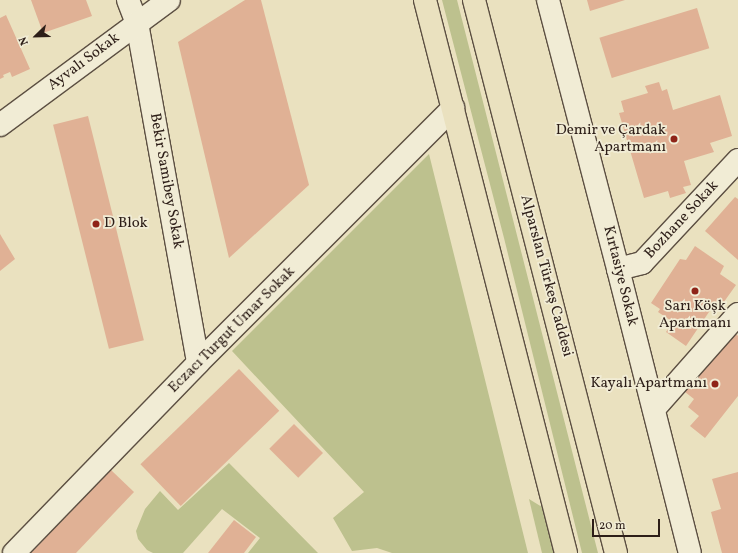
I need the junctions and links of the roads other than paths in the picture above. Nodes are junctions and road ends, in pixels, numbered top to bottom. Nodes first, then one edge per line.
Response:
1 (128, 0) edge
2 (169, 0) edge
3 (425, 0) edge
4 (474, 0) edge
5 (548, 0) edge
6 (137, 23) junction
7 (452, 108) junction
8 (0, 125) edge
9 (738, 160) edge
10 (618, 269) junction
11 (738, 314) edge
12 (198, 363) junction
13 (654, 409) junction
14 (14, 553) edge
15 (566, 553) edge
16 (616, 553) edge
17 (690, 553) edge

1 - 6 street, Bekir Samibey Sokak
2 - 6 street, Ayvalı Sokak
3 - 7 highway
4 - 16 highway, Alparslan Türkeş Caddesi
5 - 10 street, Kırtasiye Sokak
6 - 8 street, Ayvalı Sokak
6 - 12 street, Bekir Samibey Sokak
7 - 12 street, Eczacı Turgut Umar Sokak
7 - 15 highway
9 - 10 street, Bozhane Sokak
10 - 13 street, Kırtasiye Sokak
11 - 13 street
12 - 14 street, Eczacı Turgut Umar Sokak
13 - 17 street, Kırtasiye Sokak

